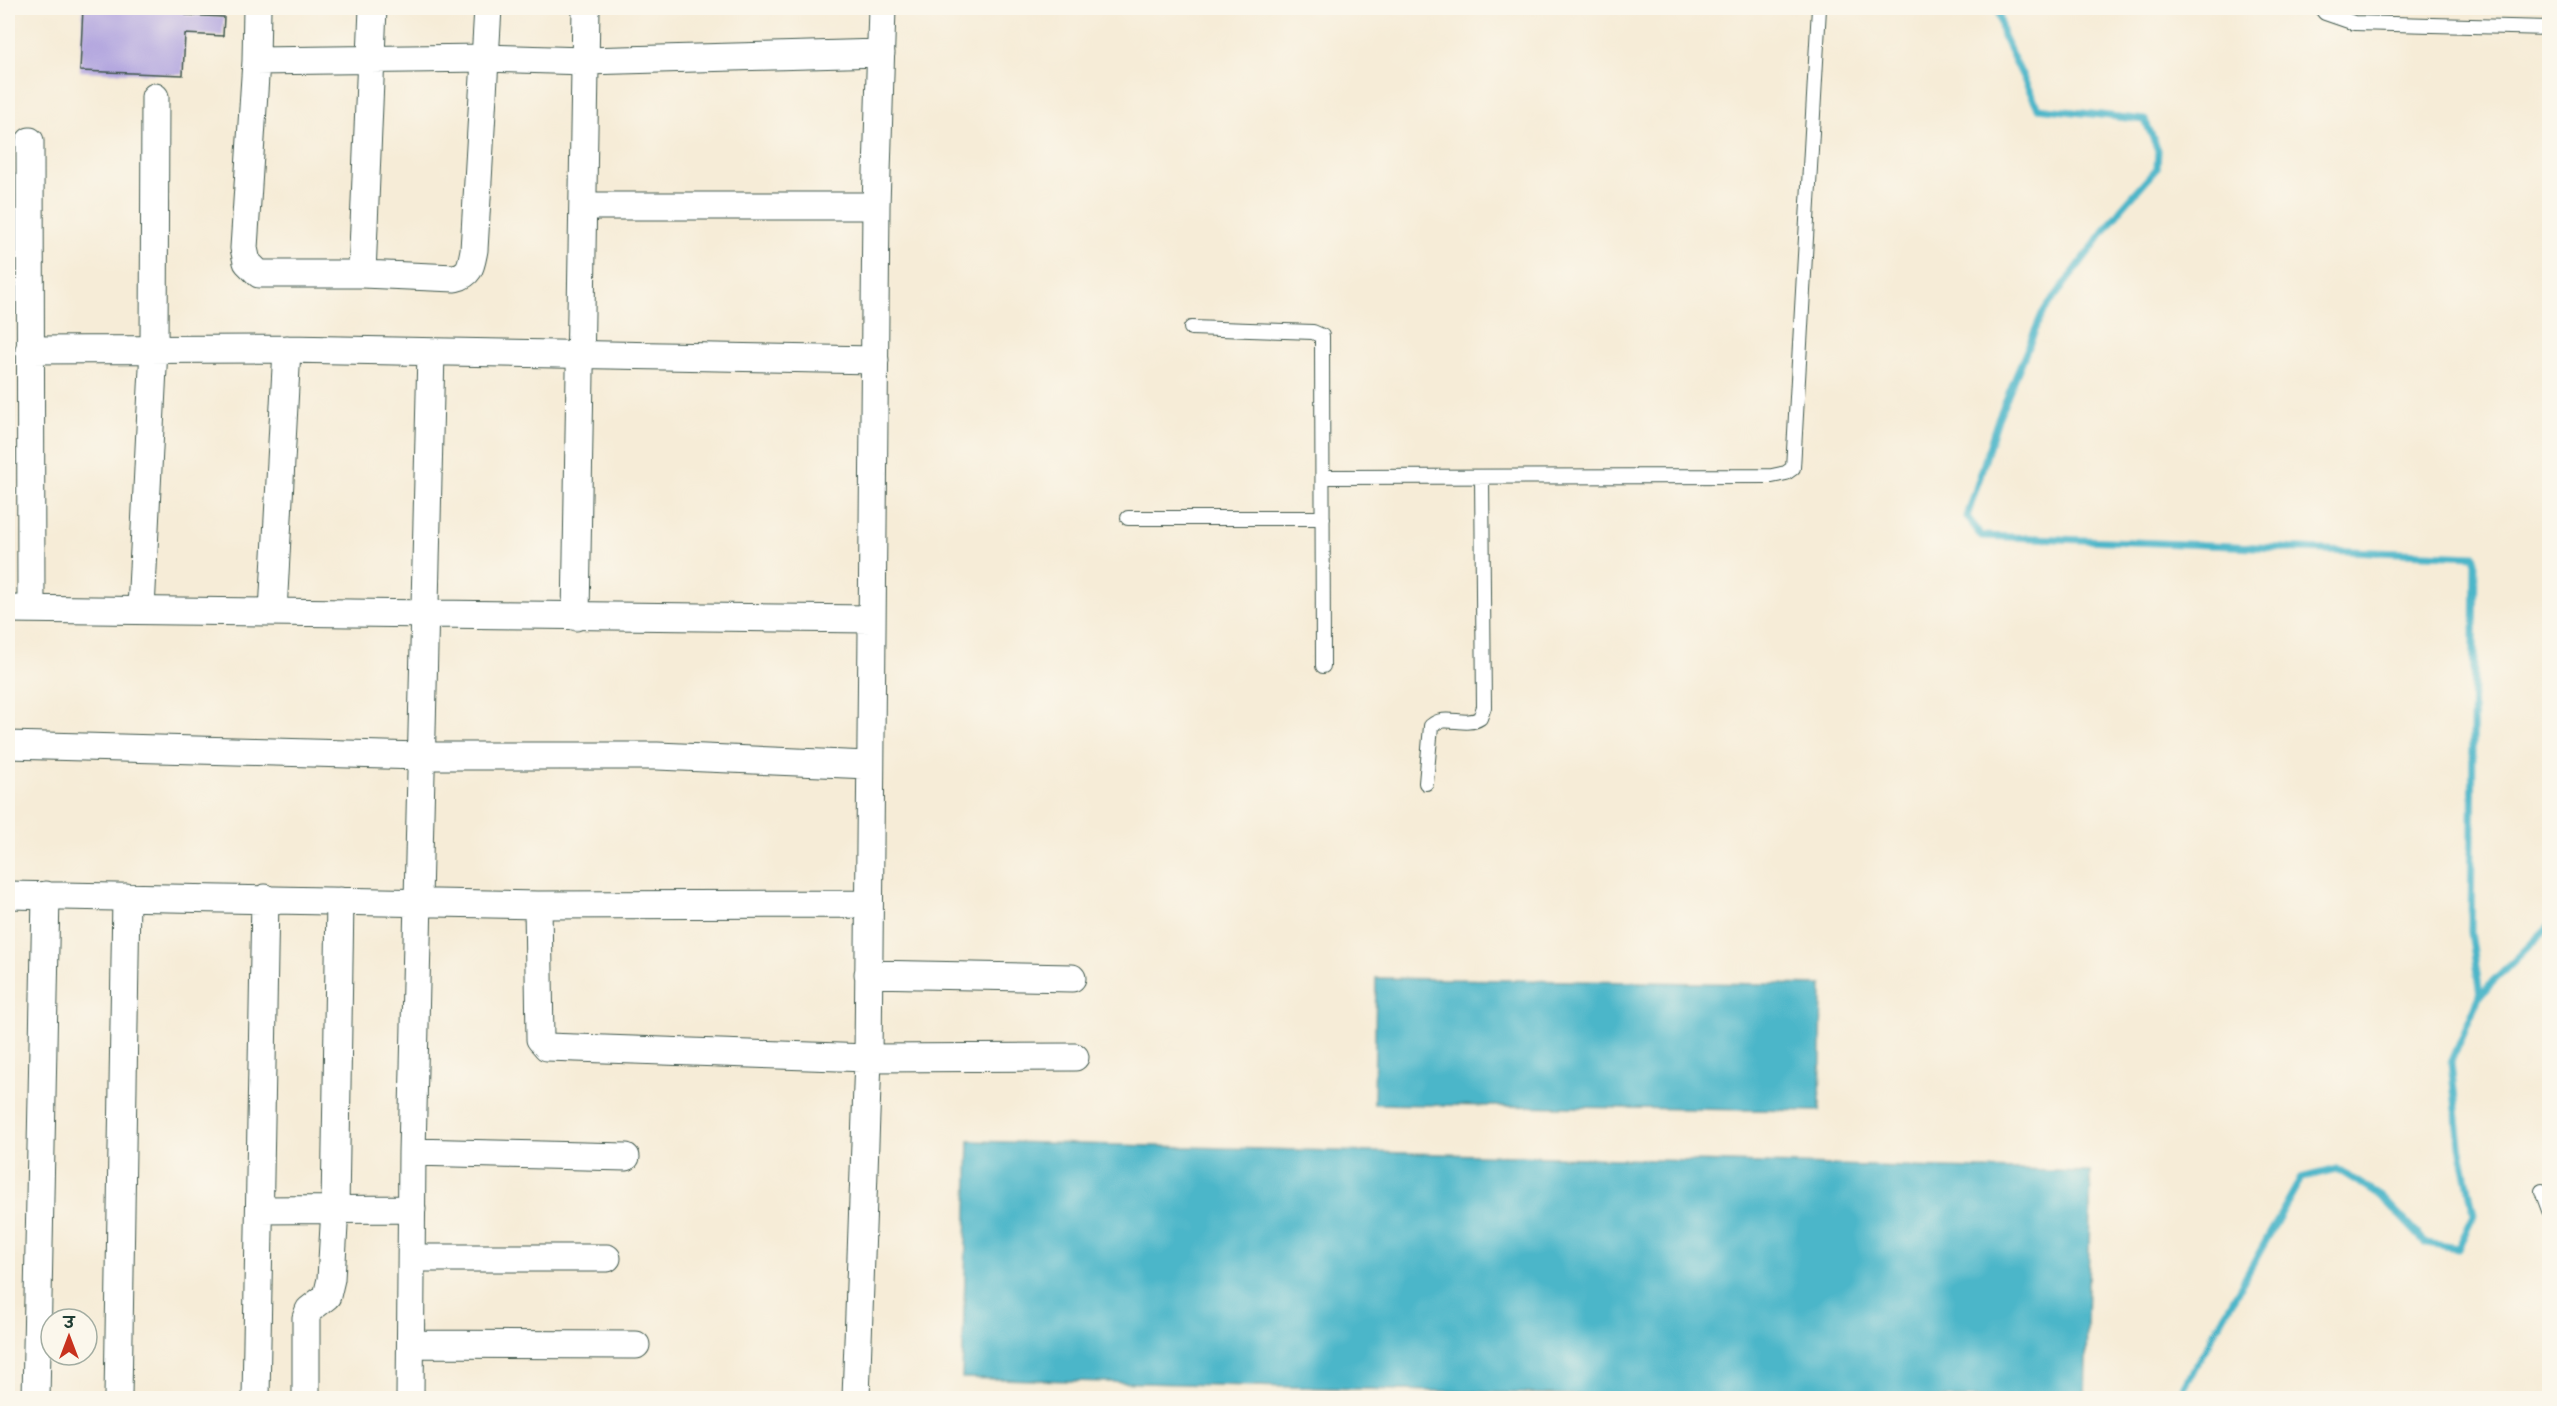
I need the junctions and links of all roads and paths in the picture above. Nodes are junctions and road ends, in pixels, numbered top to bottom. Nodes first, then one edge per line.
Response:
1 (257, 8) edge
2 (372, 8) edge
3 (488, 8) edge
4 (586, 8) edge
5 (882, 8) edge
6 (1819, 8) edge
7 (2321, 8) edge
8 (2550, 28) edge
9 (881, 53) junction
10 (485, 58) junction
11 (371, 60) junction
12 (256, 61) junction
13 (585, 61) junction
14 (155, 97) dead end
15 (30, 141) dead end
16 (584, 206) junction
17 (876, 206) junction
18 (19, 269) edge
19 (362, 274) junction
20 (1191, 328) dead end
21 (154, 348) junction
22 (287, 349) junction
23 (29, 350) junction
24 (431, 352) junction
25 (580, 354) junction
26 (875, 360) junction
27 (1323, 477) junction
28 (1482, 477) junction
29 (1128, 518) dead end
30 (1323, 518) junction
31 (19, 609) edge
32 (141, 609) junction
33 (273, 612) junction
34 (423, 614) junction
35 (576, 617) junction
36 (871, 619) junction
37 (1323, 666) dead end
38 (8, 745) edge
39 (421, 756) junction
40 (869, 765) junction
41 (1426, 783) dead end
42 (8, 894) edge
43 (46, 894) junction
44 (126, 897) junction
45 (265, 898) junction
46 (340, 900) junction
47 (417, 902) junction
48 (869, 904) junction
49 (537, 905) junction
50 (868, 975) junction
51 (1072, 978) dead end
52 (868, 1058) junction
53 (1075, 1058) dead end
54 (412, 1152) junction
55 (626, 1157) dead end
56 (2542, 1191) dead end
57 (335, 1208) junction
58 (412, 1209) junction
59 (260, 1210) junction
60 (2550, 1214) edge
61 (412, 1258) junction
62 (607, 1258) dead end
63 (411, 1344) junction
64 (636, 1345) dead end
65 (36, 1398) edge
66 (118, 1398) edge
67 (256, 1398) edge
68 (306, 1398) edge
69 (410, 1398) edge
70 (856, 1398) edge

1 - 12 street
2 - 11 street
3 - 10 street
4 - 13 street
5 - 9 street
6 - 28 lane
7 - 8 lane
9 - 13 street
9 - 17 street
10 - 11 street
10 - 13 street
10 - 19 street
11 - 12 street
11 - 19 street
12 - 19 street
13 - 16 street
14 - 21 street
15 - 18 street
16 - 17 street
16 - 25 street
17 - 26 street
18 - 23 street
20 - 27 lane
21 - 22 street
21 - 23 street
21 - 32 street
22 - 24 street
22 - 33 street
23 - 31 street
24 - 25 street
24 - 34 street
25 - 26 street
25 - 35 street
26 - 36 street
27 - 28 lane
27 - 30 lane
28 - 41 lane
29 - 30 lane
30 - 37 lane
31 - 32 street
32 - 33 street
33 - 34 street
34 - 35 street
34 - 39 street
35 - 36 street
36 - 40 street
38 - 39 street
39 - 40 street
39 - 47 street
40 - 48 street
42 - 43 street
43 - 44 street
43 - 65 street
44 - 45 street
44 - 66 street
45 - 46 street
45 - 59 street
46 - 47 street
46 - 57 street
47 - 49 street
47 - 54 street
48 - 49 street
48 - 50 street
49 - 52 street
50 - 51 street
50 - 52 street
52 - 53 street
52 - 70 street
54 - 55 street
54 - 58 street
56 - 60 lane
57 - 58 street
57 - 59 street
57 - 68 street
58 - 61 street
59 - 67 street
61 - 62 street
61 - 63 street
63 - 64 street
63 - 69 street

